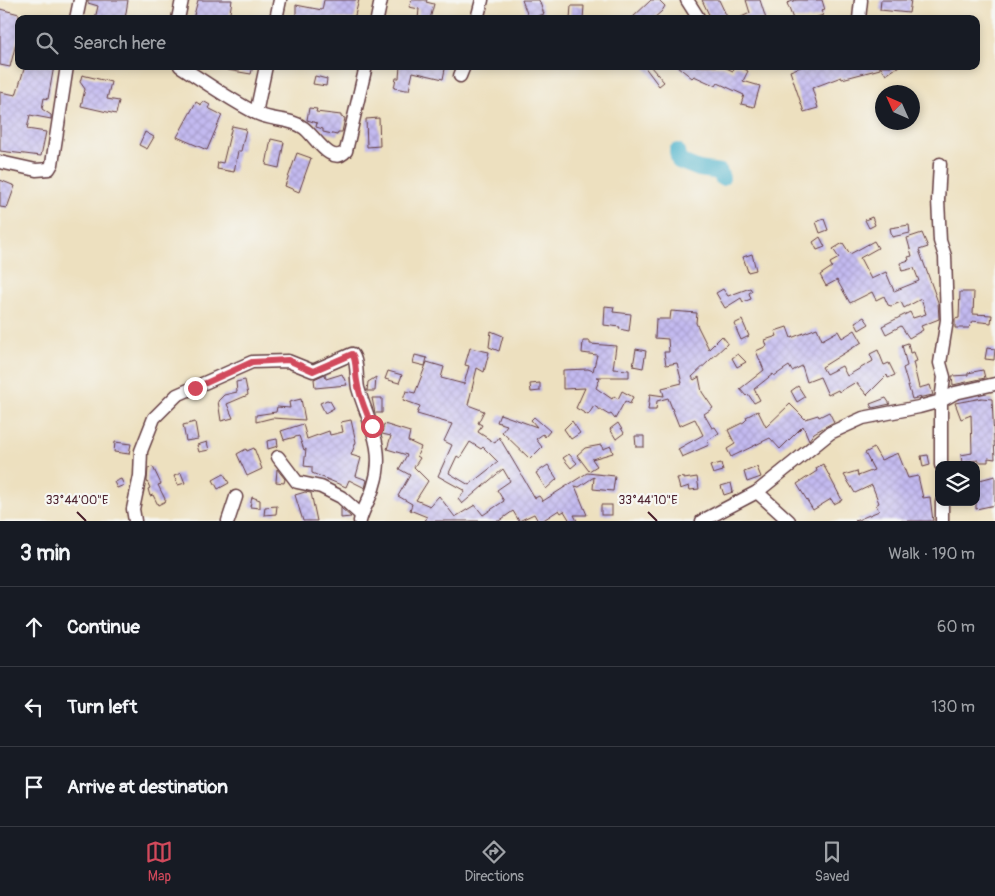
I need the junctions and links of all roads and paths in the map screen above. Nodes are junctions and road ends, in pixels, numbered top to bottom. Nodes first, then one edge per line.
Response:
1 (80, 0) edge
2 (182, 0) edge
3 (280, 0) edge
4 (381, 0) edge
5 (482, 0) edge
6 (687, 0) edge
7 (861, 0) edge
8 (77, 15) edge
9 (179, 15) edge
10 (277, 15) edge
11 (378, 15) edge
12 (478, 15) edge
13 (696, 15) edge
14 (859, 15) edge
15 (66, 70) edge
16 (186, 70) edge
17 (265, 70) edge
18 (365, 70) edge
19 (256, 113) junction
20 (0, 162) edge
21 (940, 164) dead end
22 (995, 384) edge
23 (940, 401) junction
24 (278, 457) dead end
25 (941, 461) edge
26 (757, 492) junction
27 (236, 497) dead end
28 (942, 506) edge
29 (361, 518) edge
30 (135, 521) edge
31 (228, 521) edge
32 (702, 521) edge
33 (789, 521) edge
34 (942, 521) edge

1 - 8 street
2 - 9 street
3 - 10 street
4 - 11 street
5 - 12 street
6 - 13 street
7 - 14 street
15 - 20 street
16 - 19 street
17 - 19 street
18 - 19 street
21 - 23 street
22 - 23 street
23 - 25 street
23 - 26 street
24 - 29 street
26 - 32 street
26 - 33 street
27 - 31 street
28 - 34 street
29 - 30 street

